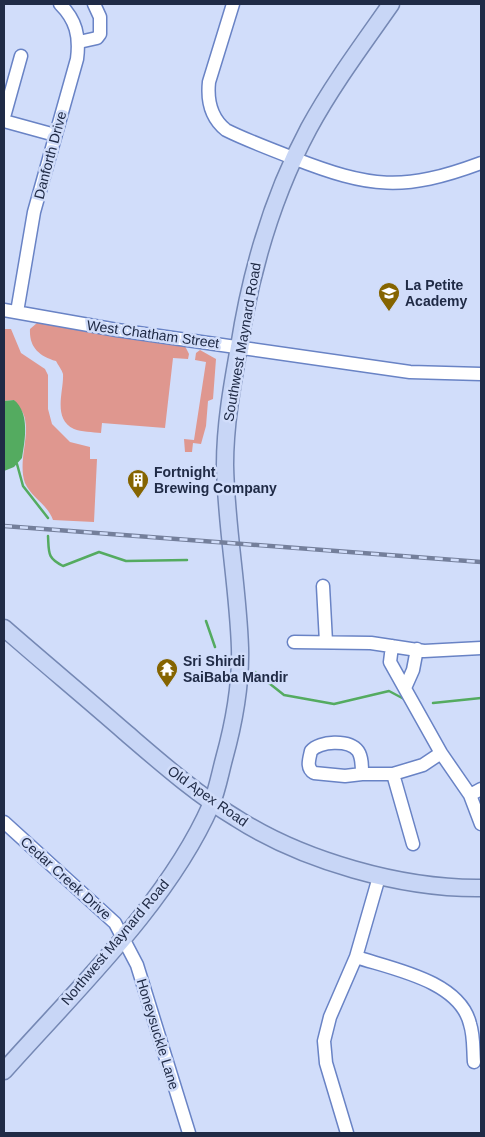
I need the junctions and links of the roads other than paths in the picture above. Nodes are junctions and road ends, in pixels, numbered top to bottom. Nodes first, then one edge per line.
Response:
1 (60, 4) edge
2 (94, 4) edge
3 (232, 4) edge
4 (391, 4) edge
5 (79, 42) junction
6 (21, 56) dead end
7 (4, 119) edge
8 (55, 135) junction
9 (294, 158) junction
10 (481, 163) edge
11 (10, 311) edge
12 (239, 346) junction
13 (481, 374) edge
14 (323, 586) dead end
15 (4, 628) edge
16 (294, 642) dead end
17 (326, 642) junction
18 (392, 646) junction
19 (481, 648) edge
20 (417, 649) junction
21 (405, 688) junction
22 (441, 753) junction
23 (362, 774) dead end
24 (393, 774) junction
25 (476, 792) edge
26 (212, 802) junction
27 (4, 822) edge
28 (481, 824) edge
29 (413, 844) dead end
30 (379, 877) junction
31 (481, 888) edge
32 (122, 938) junction
33 (356, 957) junction
34 (474, 1062) dead end
35 (4, 1071) edge
36 (189, 1133) edge
37 (347, 1133) edge

1 - 5 street, Danforth Drive
2 - 5 street
3 - 9 street
4 - 9 main road, Southwest Maynard Road
5 - 8 street, Danforth Drive
6 - 7 street
7 - 8 street
8 - 11 street, Danforth Drive
9 - 10 street
9 - 12 main road, Southwest Maynard Road
11 - 12 street, West Chatham Street
12 - 13 street, West Chatham Street
12 - 26 main road, Southwest Maynard Road
14 - 17 street
15 - 26 main road, Old Apex Road
16 - 17 street
17 - 18 street
18 - 20 street
18 - 21 street
19 - 20 street
20 - 21 street
21 - 22 street
22 - 24 street
22 - 25 street
23 - 24 street
24 - 29 street
25 - 28 street
26 - 30 main road, Old Apex Road
26 - 32 main road, Northwest Maynard Road
27 - 32 street, Cedar Creek Drive
30 - 31 main road, Old Apex Road
30 - 33 street
32 - 35 main road, Northwest Maynard Road
32 - 36 street, Honeysuckle Lane
33 - 34 street
33 - 37 street

